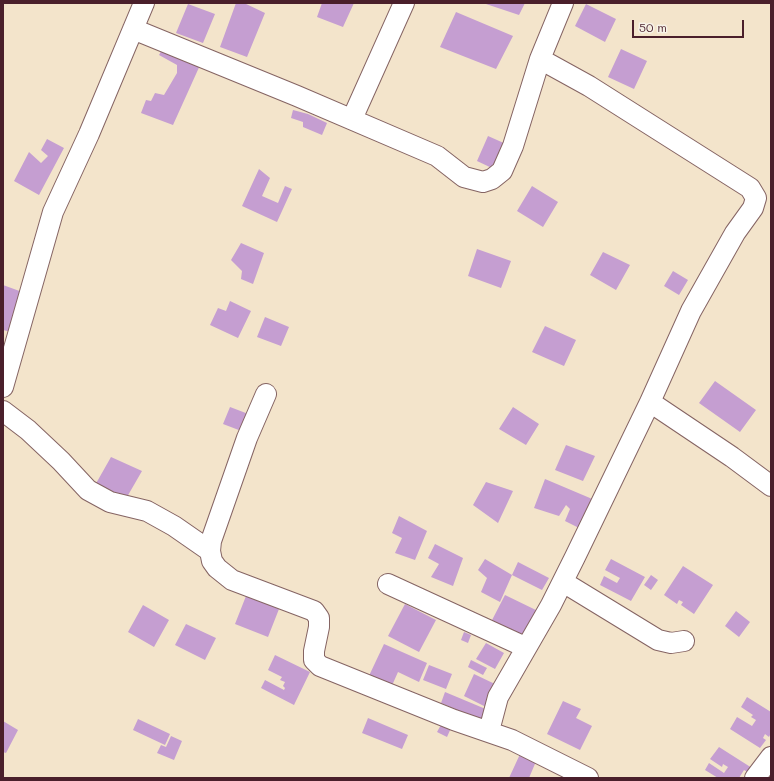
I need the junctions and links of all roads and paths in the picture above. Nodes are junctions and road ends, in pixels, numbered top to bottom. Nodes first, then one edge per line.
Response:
1 (144, 3) edge
2 (404, 3) edge
3 (563, 3) edge
4 (133, 29) junction
5 (540, 59) junction
6 (352, 119) junction
7 (3, 387) edge
8 (266, 394) dead end
9 (650, 402) junction
10 (3, 411) edge
11 (771, 486) edge
12 (210, 551) junction
13 (563, 582) junction
14 (388, 584) dead end
15 (684, 641) dead end
16 (526, 647) junction
17 (489, 731) junction
18 (771, 757) edge
19 (588, 778) edge
20 (755, 778) edge

1 - 4 street
2 - 6 street
3 - 5 street
4 - 6 street
4 - 7 street
5 - 6 street
5 - 9 street
8 - 12 street
9 - 11 street
9 - 13 street
10 - 12 street
12 - 17 street
13 - 15 street
13 - 16 street
14 - 16 street
16 - 17 street
17 - 19 street
18 - 20 street

